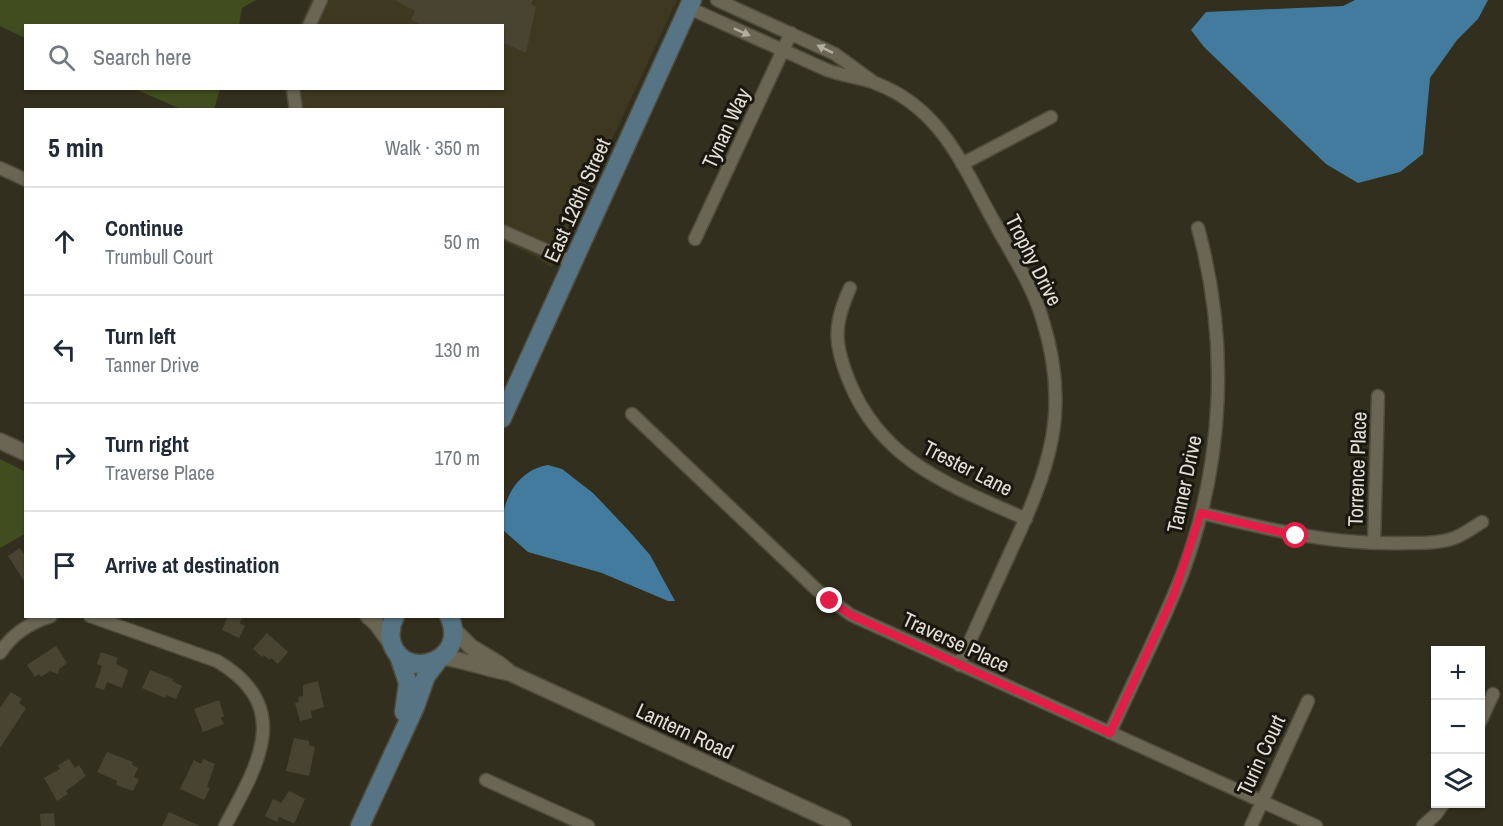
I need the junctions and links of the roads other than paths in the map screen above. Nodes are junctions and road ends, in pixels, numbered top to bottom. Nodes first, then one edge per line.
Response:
1 (321, 0) edge
2 (717, 0) edge
3 (691, 4) edge
4 (310, 24) edge
5 (791, 33) junction
6 (783, 50) junction
7 (873, 82) junction
8 (292, 90) edge
9 (296, 108) edge
10 (1051, 117) dead end
11 (962, 164) junction
12 (0, 168) edge
13 (24, 179) edge
14 (1198, 228) dead end
15 (504, 232) edge
16 (695, 238) dead end
17 (573, 262) junction
18 (850, 288) dead end
19 (1378, 396) dead end
20 (507, 398) edge
21 (632, 414) dead end
22 (0, 441) edge
23 (24, 452) edge
24 (1201, 513) junction
25 (1026, 519) junction
26 (1482, 522) dead end
27 (1374, 543) junction
28 (46, 618) edge
29 (96, 618) edge
30 (370, 618) edge
31 (394, 618) edge
32 (451, 623) edge
33 (396, 650) junction
34 (0, 653) edge
35 (441, 658) junction
36 (959, 665) junction
37 (510, 673) junction
38 (1494, 693) dead end
39 (1308, 701) dead end
40 (1485, 712) edge
41 (1110, 733) junction
42 (400, 735) junction
43 (486, 780) dead end
44 (1262, 801) junction
45 (1440, 808) edge
46 (225, 826) edge
47 (360, 826) edge
48 (588, 826) edge
49 (843, 826) edge
50 (1251, 826) edge
51 (1316, 826) edge
52 (1423, 826) edge

1 - 4 street
2 - 5 street, Trophy Drive
3 -> 6 street, Trophy Drive
3 - 17 main road, East 126th Street
5 - 6 street, Tynan Way
7 -> 5 street, Trophy Drive
6 - 7 street, Trophy Drive
6 - 16 street, Tynan Way
7 - 11 street, Trophy Drive
8 - 9 street
10 - 11 street
11 - 25 street, Trophy Drive
12 - 13 street
14 - 24 street, Tanner Drive
15 - 17 street
17 - 20 main road, East 126th Street
18 - 25 street, Trester Lane
19 - 27 street, Torrence Place
21 - 36 street, Traverse Place
22 - 23 street
24 - 27 street
24 - 41 street, Tanner Drive
25 - 36 street, Trophy Drive
26 - 27 street
28 - 34 street
29 - 46 street
30 - 33 street
31 - 33 main road
32 - 35 main road
32 - 37 street, Lantern Road
33 - 35 main road
33 - 42 main road
35 - 37 street, Lantern Road
35 - 42 main road
36 - 41 street, Traverse Place
37 - 49 street, Lantern Road
38 - 40 street
39 - 44 street, Turin Court
41 - 44 street, Traverse Place
42 - 47 main road
43 - 48 street
44 - 50 street, Turin Court
44 - 51 street, Traverse Place
45 - 52 street

